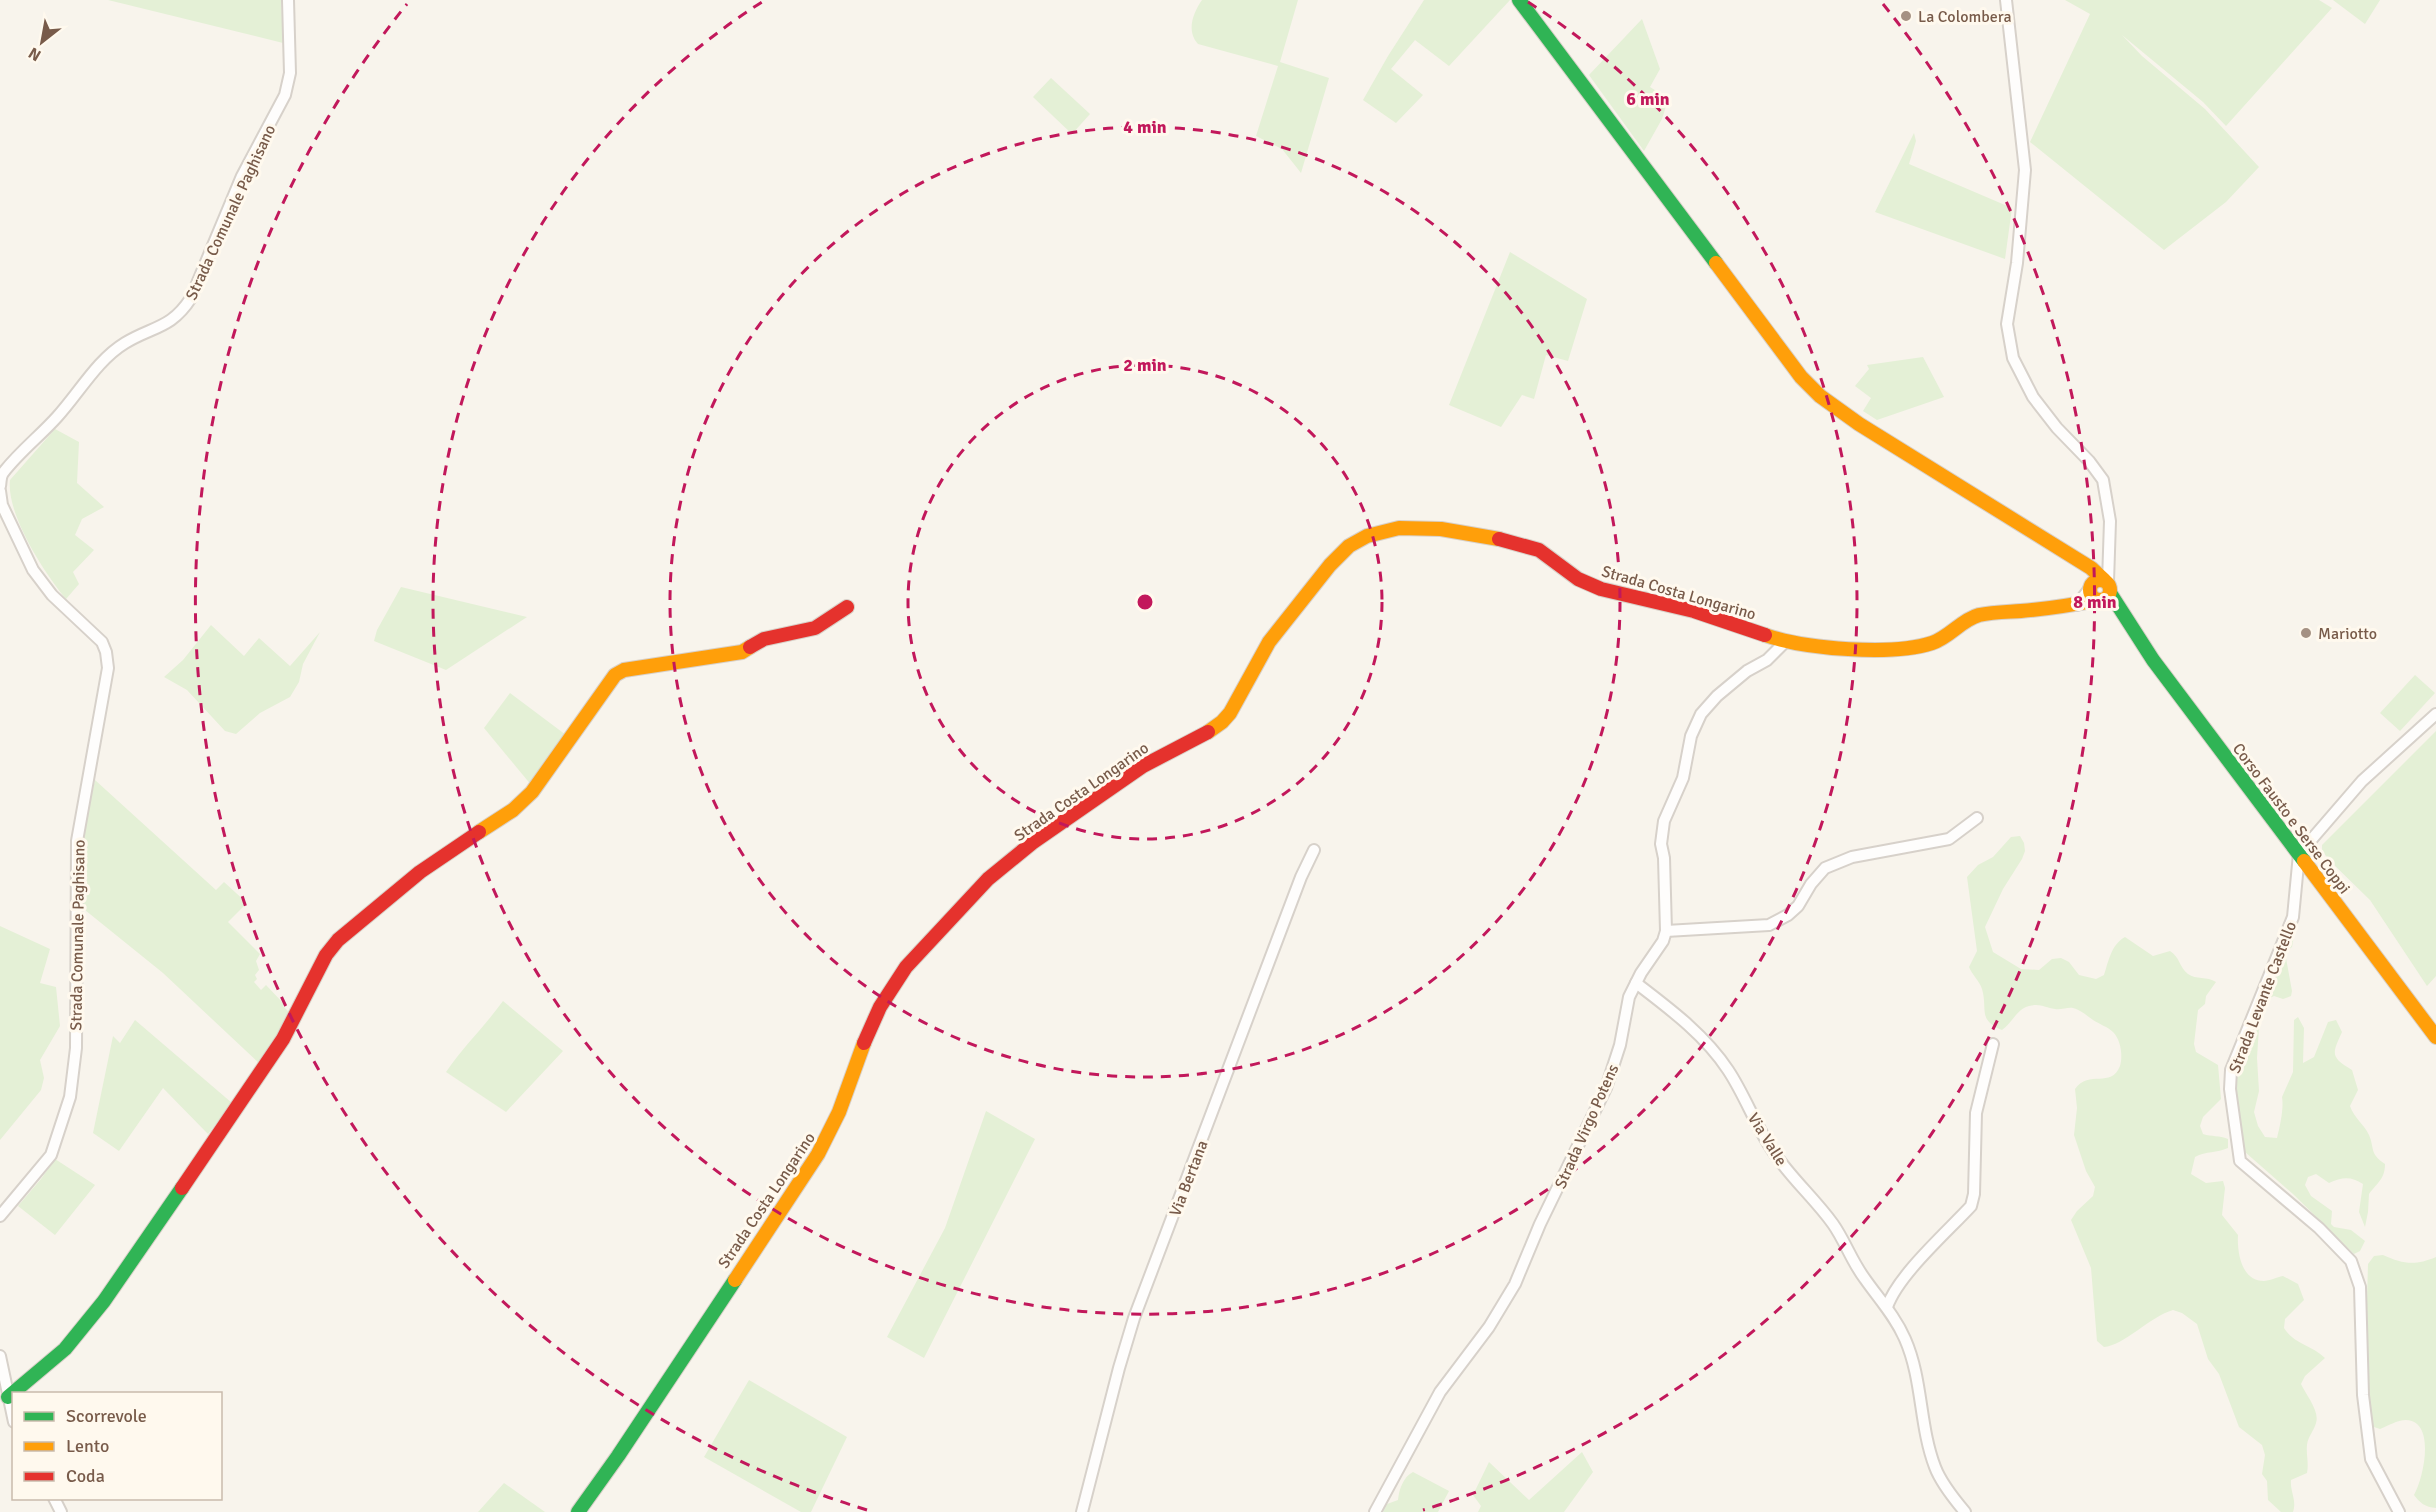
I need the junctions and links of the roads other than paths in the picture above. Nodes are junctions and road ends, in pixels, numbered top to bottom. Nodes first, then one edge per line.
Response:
1 (288, 0) edge
2 (1519, 0) edge
3 (2006, 0) edge
4 (0, 486) edge
5 (0, 491) edge
6 (2100, 590) junction
7 (847, 607) dead end
8 (1785, 642) junction
9 (2436, 714) edge
10 (1977, 818) dead end
11 (1314, 850) dead end
12 (2299, 854) junction
13 (1666, 931) junction
14 (1636, 983) junction
15 (2436, 1037) edge
16 (1994, 1044) dead end
17 (0, 1216) edge
18 (1887, 1307) junction
19 (0, 1356) edge
20 (14, 1392) edge
21 (12, 1394) edge
22 (8, 1397) junction
23 (12, 1414) edge
24 (578, 1512) edge
25 (1082, 1512) edge
26 (1375, 1512) edge
27 (1965, 1512) edge
28 (2399, 1512) edge

1 - 4 street, Strada Comunale Paghisano
2 - 6 street
3 - 6 street
5 - 17 street, Strada Comunale Paghisano
6 - 8 street, Strada Costa Longarino
6 - 12 street, Corso Fausto e Serse Coppi
7 - 20 street
8 - 13 street, Strada Virgo Potens
8 - 24 street, Strada Costa Longarino
9 - 12 street
10 - 13 street
11 - 25 street, Via Bertana
12 - 15 street, Corso Fausto e Serse Coppi
12 - 28 street, Strada Levante Castello
13 - 14 street, Strada Virgo Potens
14 - 18 street, Via Valle
14 - 26 street, Strada Virgo Potens
16 - 18 street
18 - 27 street, Via Valle
19 - 22 street
21 - 22 street
22 - 23 street

